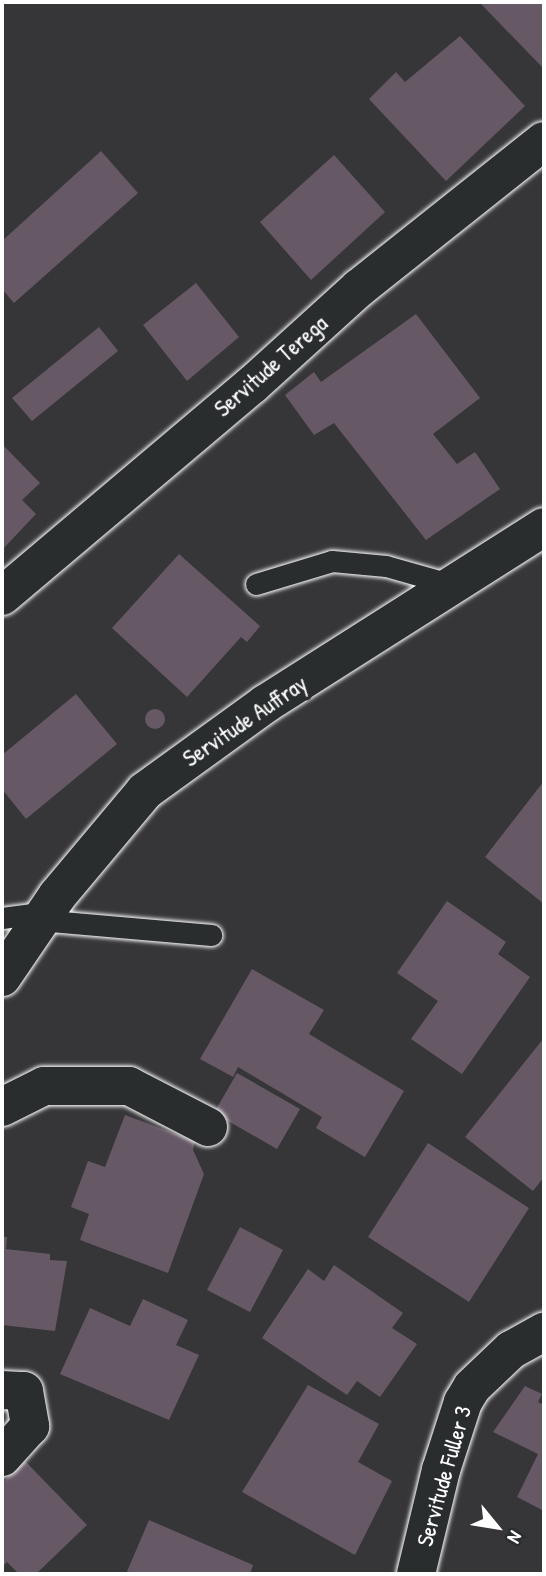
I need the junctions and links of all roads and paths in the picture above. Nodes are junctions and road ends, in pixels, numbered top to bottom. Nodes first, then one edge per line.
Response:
1 (544, 141) edge
2 (544, 527) edge
3 (256, 584) dead end
4 (453, 585) junction
5 (2, 596) edge
6 (43, 916) junction
7 (2, 918) edge
8 (211, 934) dead end
9 (2, 977) edge
10 (2, 1107) edge
11 (208, 1127) dead end
12 (544, 1332) edge
13 (2, 1390) edge
14 (2, 1457) edge
15 (416, 1574) edge

1 - 5 street, Servitude Terega
2 - 4 street, Servitude Auffray
3 - 4 lane
4 - 6 street, Servitude Auffray
6 - 7 lane
6 - 8 lane
6 - 9 street, Servitude Auffray
10 - 11 street
12 - 15 street, Servitude Fuller 3
13 - 14 street

